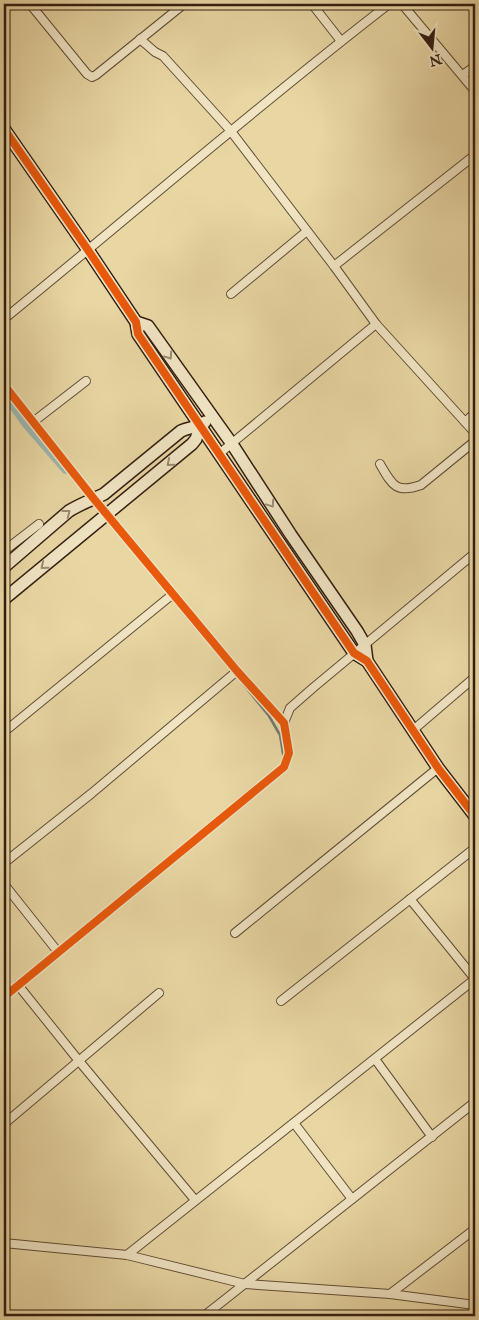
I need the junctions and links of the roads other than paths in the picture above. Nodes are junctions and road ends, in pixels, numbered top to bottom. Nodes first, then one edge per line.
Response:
1 (9, 4) edge
2 (30, 4) edge
3 (184, 4) edge
4 (312, 4) edge
5 (389, 4) edge
6 (402, 4) edge
7 (4, 8) edge
8 (140, 39) junction
9 (341, 41) junction
10 (475, 66) edge
11 (463, 76) junction
12 (475, 91) edge
13 (4, 128) edge
14 (230, 130) junction
15 (475, 155) edge
16 (307, 231) junction
17 (88, 250) junction
18 (334, 266) junction
19 (231, 294) dead end
20 (4, 319) edge
21 (136, 322) junction
22 (376, 324) junction
23 (183, 376) junction
24 (86, 381) dead end
25 (172, 384) junction
26 (4, 385) edge
27 (475, 413) edge
28 (212, 417) junction
29 (33, 422) junction
30 (466, 422) junction
31 (200, 426) junction
32 (475, 434) edge
33 (475, 441) edge
34 (232, 444) junction
35 (219, 454) junction
36 (380, 464) dead end
37 (251, 474) junction
38 (238, 483) junction
39 (94, 499) junction
40 (107, 515) junction
41 (38, 524) dead end
42 (5, 548) edge
43 (475, 553) edge
44 (4, 567) edge
45 (321, 579) junction
46 (309, 588) junction
47 (174, 594) junction
48 (4, 599) edge
49 (365, 645) junction
50 (354, 653) junction
51 (367, 661) junction
52 (237, 671) junction
53 (475, 677) edge
54 (284, 723) junction
55 (412, 730) junction
56 (4, 732) edge
57 (438, 768) junction
58 (475, 816) edge
59 (475, 848) edge
60 (4, 864) edge
61 (4, 884) edge
62 (410, 899) junction
63 (235, 933) dead end
64 (58, 952) junction
65 (18, 985) junction
66 (160, 993) dead end
67 (4, 997) edge
68 (280, 1002) dead end
69 (375, 1060) junction
70 (79, 1062) junction
71 (475, 1102) edge
72 (294, 1123) junction
73 (4, 1124) edge
74 (432, 1137) junction
75 (352, 1199) junction
76 (196, 1200) junction
77 (475, 1229) edge
78 (4, 1243) edge
79 (127, 1255) junction
80 (245, 1284) junction
81 (390, 1294) junction
82 (475, 1305) edge
83 (204, 1316) edge

1 - 7 street
2 - 8 street
3 - 8 street
4 - 9 street
5 - 9 street
6 - 11 street
8 - 14 street
9 - 14 street
10 - 11 street
11 - 12 street
13 - 17 street
14 - 16 street
14 - 17 street
15 - 18 street
16 - 18 street
16 - 19 street
17 - 20 street
17 - 21 street
18 - 22 street
21 -> 23 street
21 - 25 street
22 - 30 street
22 - 34 street
23 - 25 street
23 - 28 street
24 - 29 street
25 - 31 street
26 - 29 street
27 - 30 street
28 - 31 street
28 - 34 street
29 - 39 street
30 - 32 street
31 - 35 street
31 - 39 street
31 -> 40 street
33 - 36 street
34 - 35 street
34 - 37 street
35 - 38 street
37 - 38 street
37 -> 45 street
38 - 46 street
39 - 40 street
44 -> 39 street
40 - 47 street
40 -> 48 street
41 - 42 street
43 - 49 street
45 - 46 street
45 - 49 street
46 - 50 street
47 - 52 street
47 - 56 street
49 - 50 street
49 - 51 street
50 - 51 street
50 - 54 street
51 - 55 street
52 - 54 street
52 - 60 street
53 - 55 street
54 - 64 street
55 - 57 street
57 - 58 street
57 - 63 street
59 - 62 street
61 - 64 street
62 - 68 street
62 - 69 street
64 - 65 street
65 - 67 street
65 - 70 street
66 - 70 street
69 - 72 street
69 - 74 street
70 - 73 street
70 - 76 street
71 - 74 street
72 - 75 street
72 - 76 street
74 - 75 street
75 - 80 street
76 - 79 street
77 - 81 street
78 - 79 street
79 - 80 street
80 - 81 street
80 - 83 street
81 - 82 street

